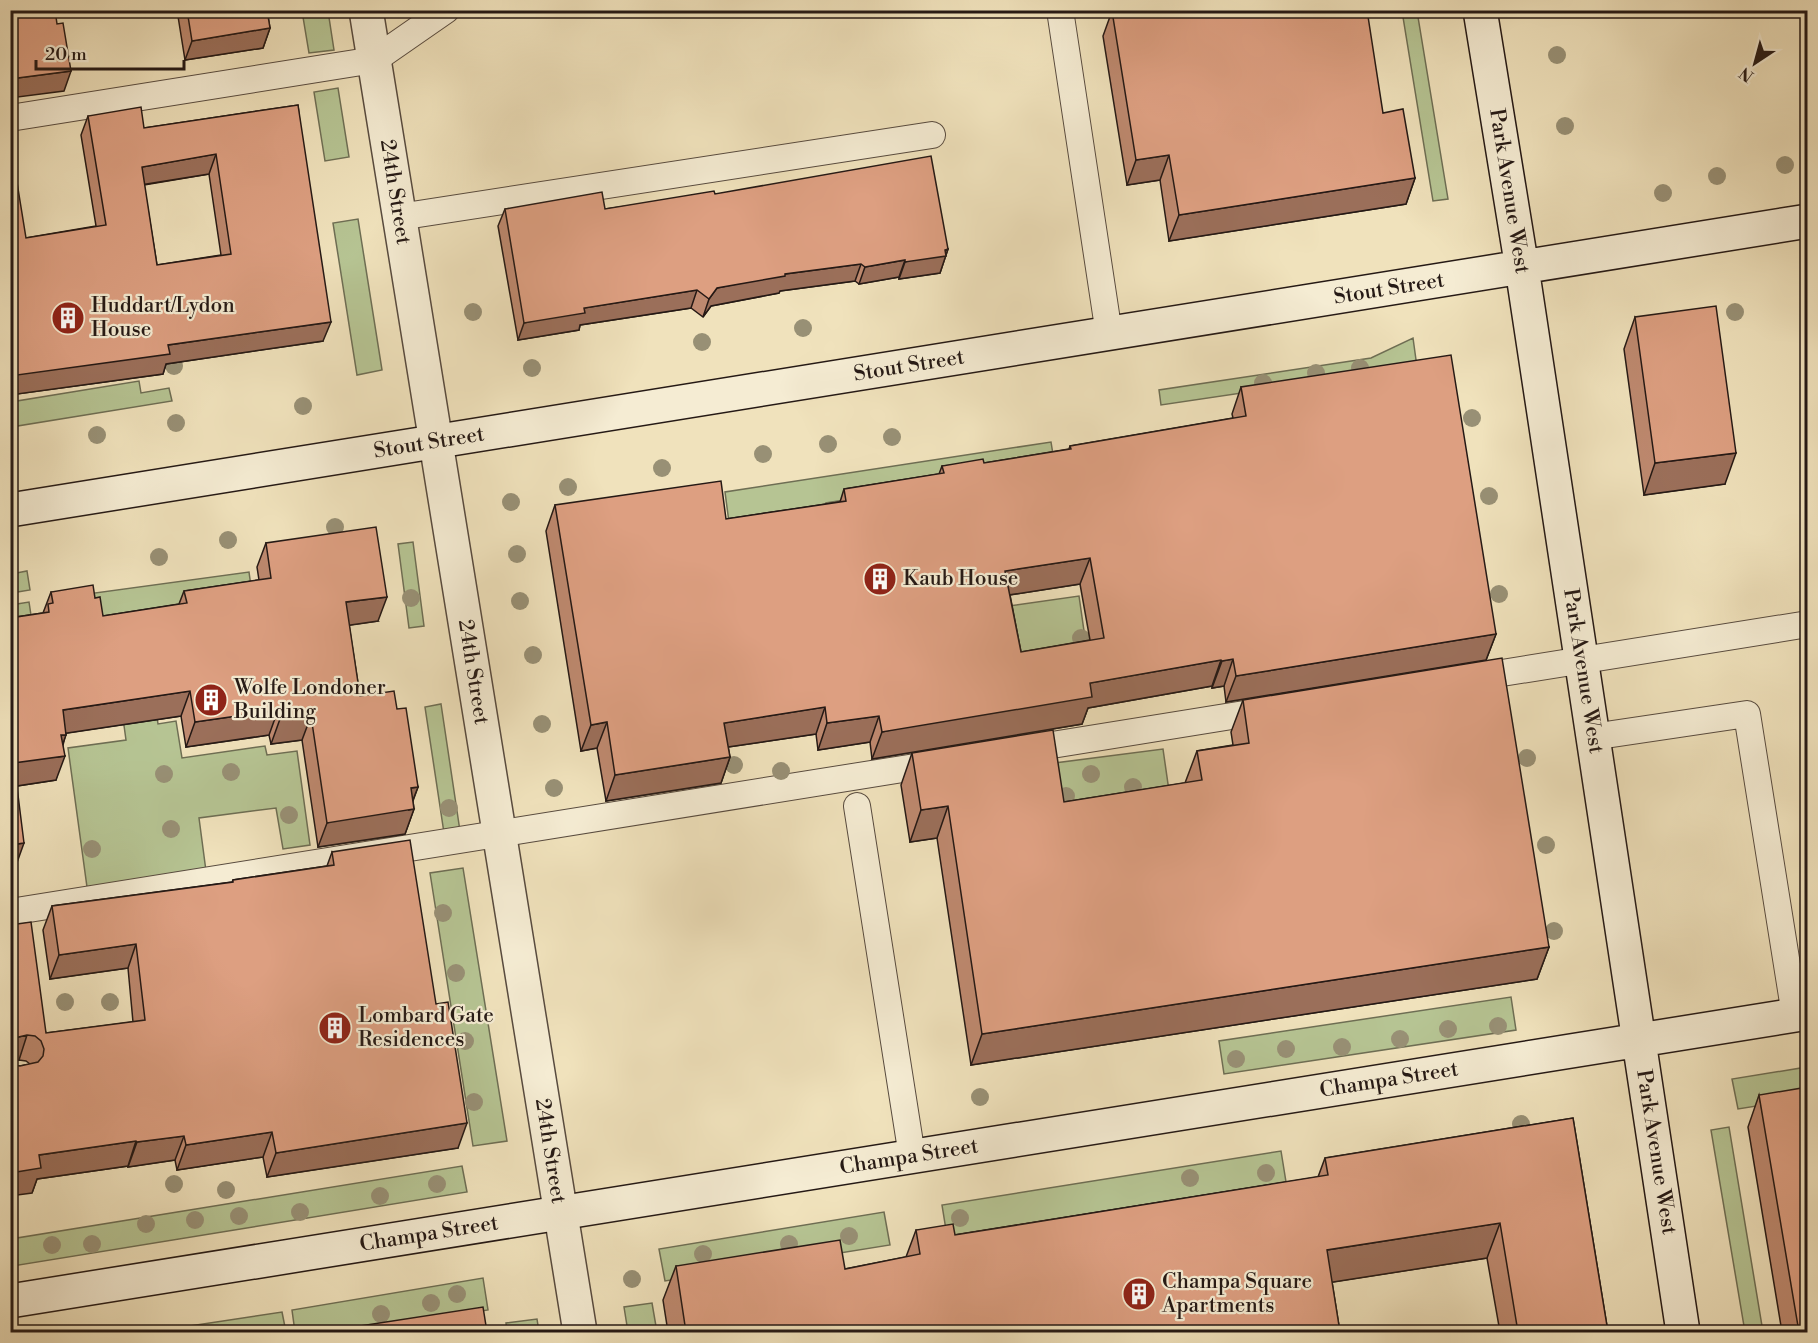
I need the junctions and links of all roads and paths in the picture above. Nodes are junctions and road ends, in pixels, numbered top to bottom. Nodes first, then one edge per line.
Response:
1 (366, 10) edge
2 (446, 10) edge
3 (1060, 10) edge
4 (1480, 10) edge
5 (374, 60) junction
6 (10, 118) edge
7 (932, 135) dead end
8 (399, 217) junction
9 (1808, 221) edge
10 (1522, 268) junction
11 (1109, 334) junction
12 (436, 442) junction
13 (10, 510) edge
14 (1808, 624) edge
15 (1581, 660) junction
16 (1447, 682) edge
17 (1298, 706) edge
18 (1593, 737) junction
19 (998, 754) edge
20 (963, 759) edge
21 (857, 806) dead end
22 (499, 834) junction
23 (10, 912) edge
24 (1801, 1014) edge
25 (1639, 1040) junction
26 (912, 1156) junction
27 (560, 1214) junction
28 (10, 1301) edge
29 (580, 1332) edge
30 (1683, 1332) edge

1 - 5 main road, 24th Street
2 - 5 lane
3 - 11 lane
4 - 10 main road, Park Avenue West
5 - 6 lane
5 - 8 main road, 24th Street
7 - 8 lane
8 - 12 main road, 24th Street
9 - 10 main road, Stout Street
10 - 11 main road, Stout Street
10 - 15 main road, Park Avenue West
11 - 12 main road, Stout Street
12 - 13 main road, Stout Street
12 - 22 main road, 24th Street
14 - 15 lane
15 - 16 lane
15 - 18 main road, Park Avenue West
17 - 19 lane
18 - 24 lane
18 - 25 main road, Park Avenue West
20 - 22 lane
21 - 26 lane
22 - 23 lane
22 - 27 main road, 24th Street
24 - 25 main road, Champa Street
25 - 26 main road, Champa Street
25 - 30 main road, Park Avenue West
26 - 27 main road, Champa Street
27 - 28 main road, Champa Street
27 - 29 main road, 24th Street

